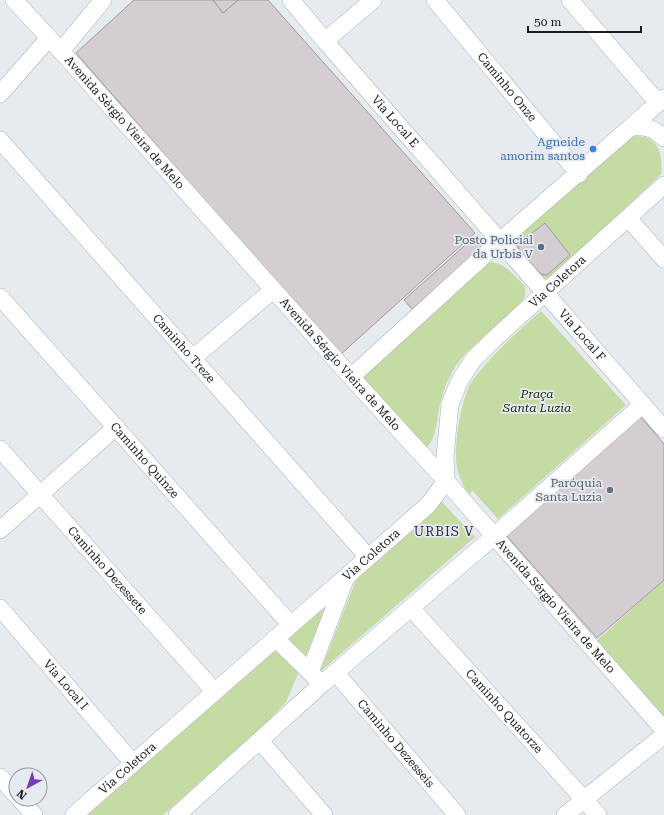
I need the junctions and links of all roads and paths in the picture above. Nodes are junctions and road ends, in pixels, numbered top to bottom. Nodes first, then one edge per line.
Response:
1 (14, 0) edge
2 (103, 0) edge
3 (291, 0) edge
4 (373, 0) edge
5 (435, 0) edge
6 (570, 0) edge
7 (49, 38) junction
8 (325, 41) junction
9 (61, 51) junction
10 (0, 94) edge
11 (661, 101) edge
12 (632, 127) junction
13 (664, 138) edge
14 (0, 140) edge
15 (579, 174) junction
16 (664, 185) edge
17 (628, 218) junction
18 (500, 241) junction
19 (664, 259) edge
20 (273, 290) junction
21 (544, 294) junction
22 (0, 297) edge
23 (193, 358) junction
24 (351, 377) junction
25 (642, 405) junction
26 (116, 427) junction
27 (664, 429) edge
28 (0, 449) edge
29 (446, 481) junction
30 (40, 495) junction
31 (0, 530) edge
32 (493, 537) junction
33 (368, 557) junction
34 (346, 575) junction
35 (0, 608) edge
36 (411, 608) junction
37 (290, 624) junction
38 (275, 638) junction
39 (335, 672) junction
40 (316, 678) junction
41 (214, 691) junction
42 (664, 730) edge
43 (664, 735) edge
44 (260, 741) junction
45 (132, 762) junction
46 (0, 777) edge
47 (8, 786) edge
48 (584, 799) junction
49 (27, 807) edge
50 (34, 815) edge
51 (74, 815) edge
52 (179, 815) edge
53 (324, 815) edge
54 (457, 815) edge
55 (565, 815) edge
56 (598, 815) edge

1 - 7 street, Avenida Sérgio Vieira de Melo
2 - 9 street
3 - 8 street, Via Local E
4 - 8 street
5 - 15 street, Caminho Onze
6 - 11 street
7 - 9 street, Avenida Sérgio Vieira de Melo
7 - 10 street
8 - 18 street, Via Local E
9 - 20 street, Avenida Sérgio Vieira de Melo
11 - 12 street
12 - 13 street
12 - 15 street
14 - 23 street, Caminho Treze
15 - 18 street
16 - 17 street, Via Coletora
17 - 19 street
17 - 21 street, Via Coletora
18 - 21 street, Via Local F
18 - 24 street
20 - 23 street
20 - 24 street, Avenida Sérgio Vieira de Melo
21 - 25 street, Via Local F
21 - 29 street, Via Coletora
22 - 26 street, Caminho Quinze
23 - 33 street, Caminho Treze
24 - 29 street, Avenida Sérgio Vieira de Melo
25 - 27 street, Via Local F
25 - 32 street
26 - 30 street
26 - 37 street, Caminho Quinze
28 - 30 street, Caminho Dezessete
29 - 32 street, Avenida Sérgio Vieira de Melo
29 - 33 street, Via Coletora
30 - 31 street
30 - 41 street, Caminho Dezessete
32 - 36 street
32 - 42 street, Avenida Sérgio Vieira de Melo
33 - 34 street, Via Coletora
34 - 37 street, Via Coletora
34 - 40 street
35 - 45 street, Via Local I
36 - 39 street
36 - 48 street, Caminho Quatorze
37 - 38 street, Via Coletora
38 - 40 street
38 - 41 street, Via Coletora
39 - 40 street
39 - 54 street, Caminho Dezesseis
40 - 44 street
41 - 45 street, Via Coletora
43 - 48 street
44 - 52 street
44 - 53 street
45 - 51 street, Via Coletora
46 - 47 street
48 - 55 street
48 - 56 street, Caminho Quatorze
49 - 50 street

